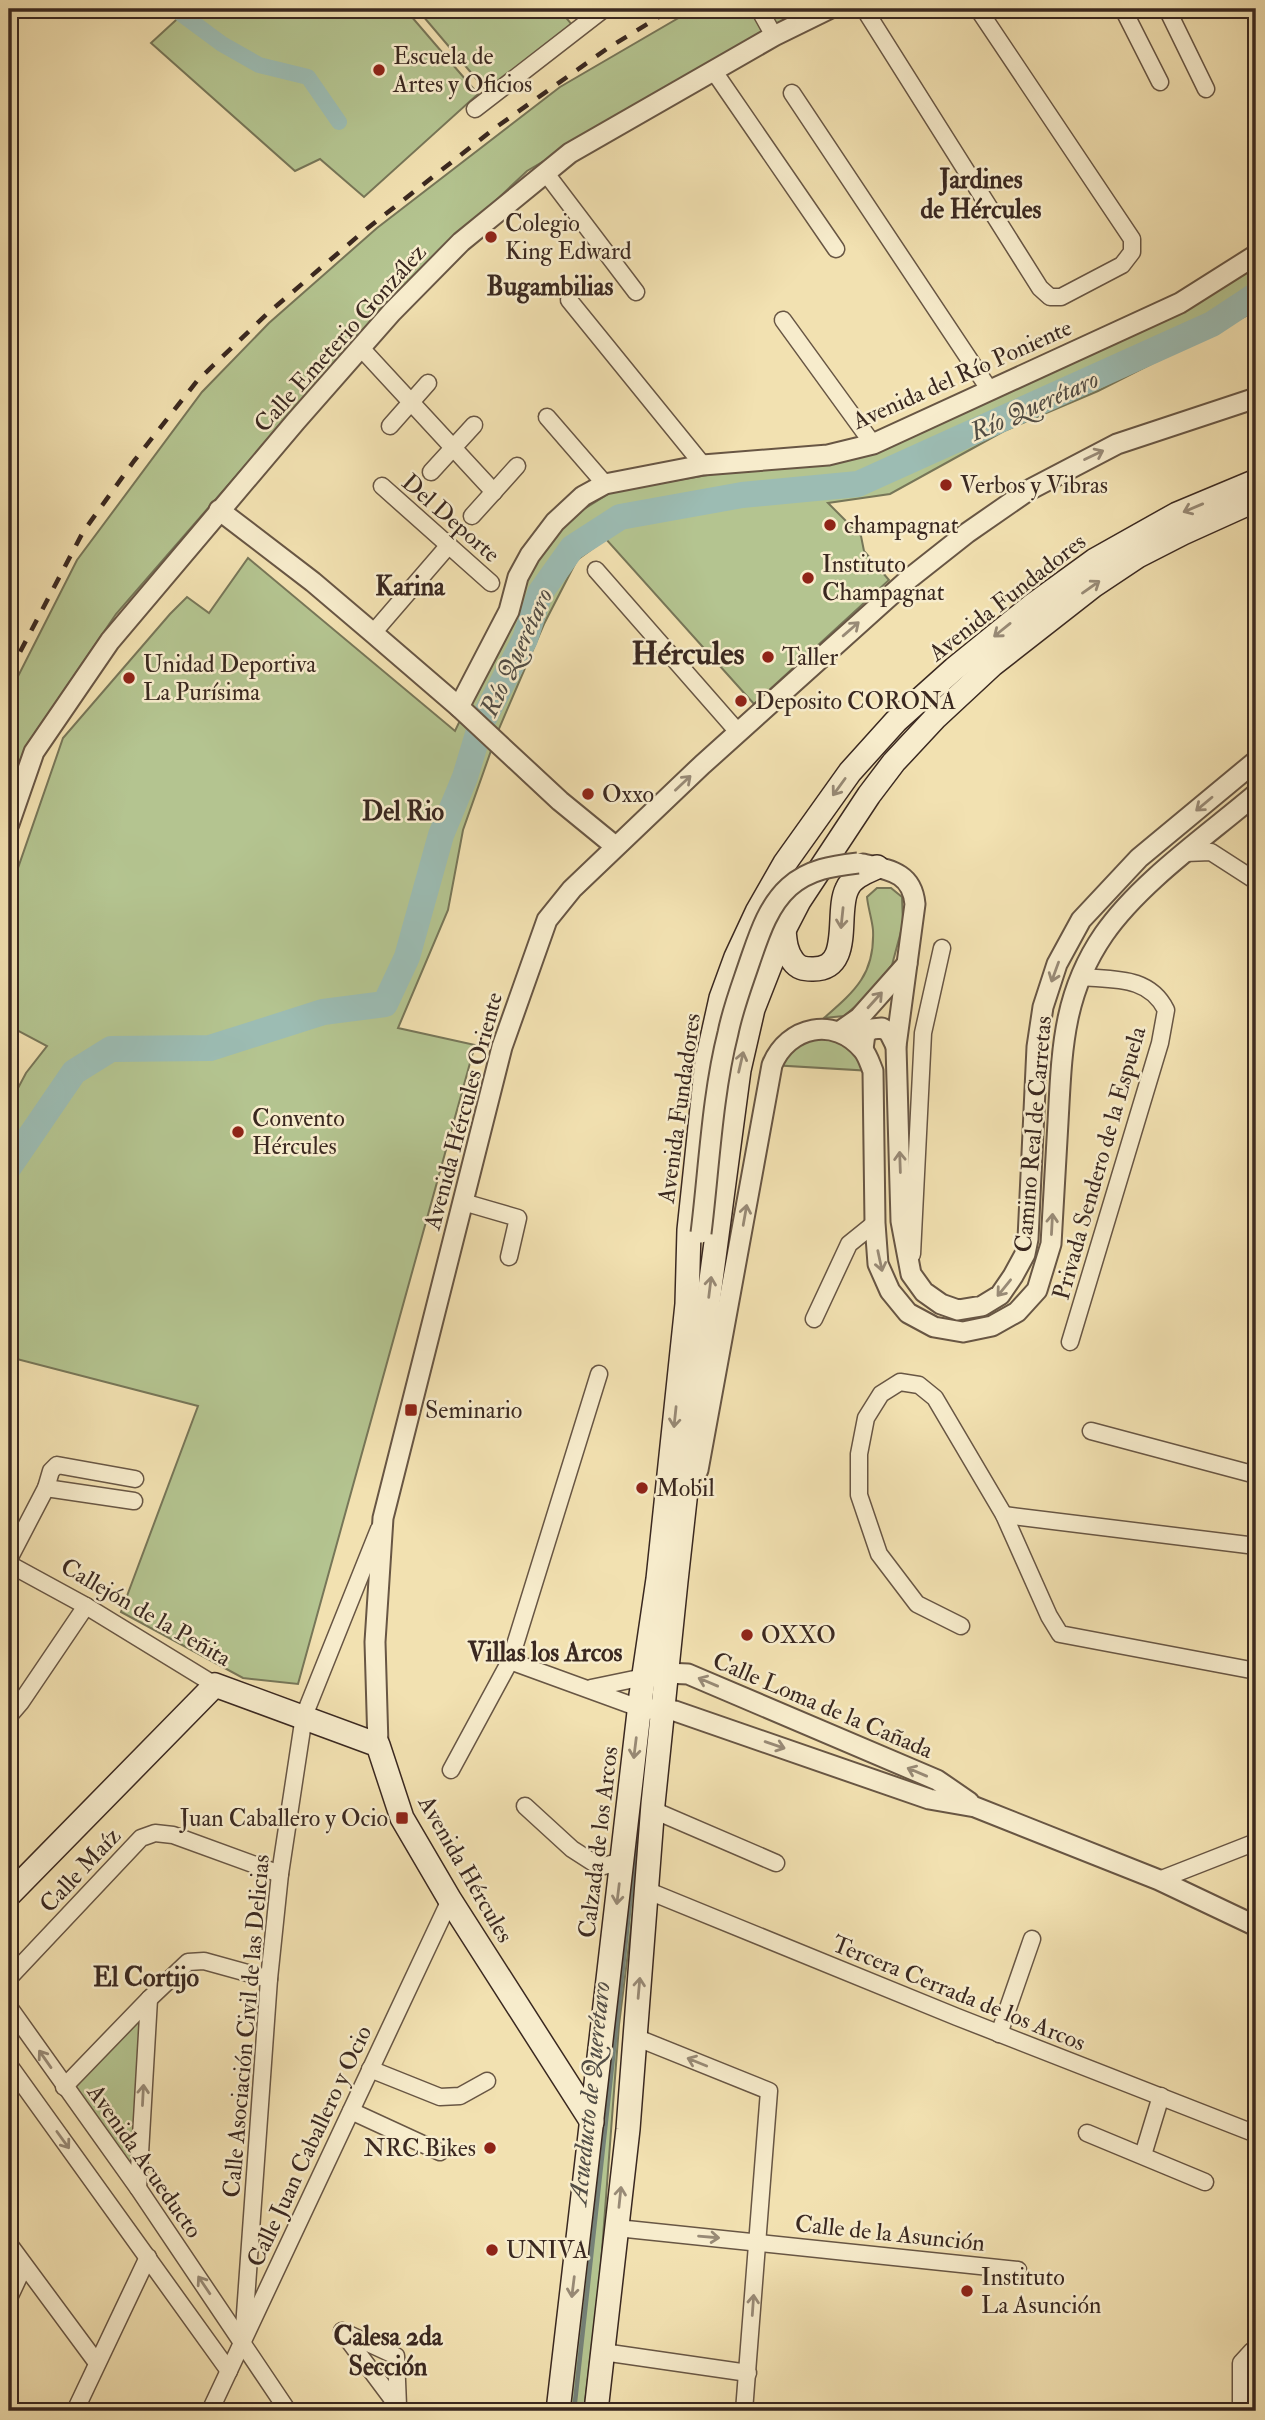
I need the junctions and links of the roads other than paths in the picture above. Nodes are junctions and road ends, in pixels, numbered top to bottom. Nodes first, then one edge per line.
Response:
1 (604, 9) edge
2 (759, 9) edge
3 (829, 9) edge
4 (978, 9) edge
5 (1123, 9) edge
6 (1167, 9) edge
7 (868, 15) dead end
8 (774, 36) junction
9 (713, 70) junction
10 (1160, 82) dead end
11 (1206, 89) dead end
12 (792, 93) dead end
13 (475, 109) dead end
14 (545, 172) junction
15 (836, 248) dead end
16 (1256, 255) edge
17 (636, 292) dead end
18 (569, 300) dead end
19 (783, 320) dead end
20 (361, 348) junction
21 (428, 383) dead end
22 (989, 389) junction
23 (1256, 398) edge
24 (410, 403) junction
25 (547, 417) dead end
26 (474, 425) dead end
27 (390, 426) dead end
28 (873, 444) junction
29 (453, 449) junction
30 (703, 465) junction
31 (517, 466) dead end
32 (431, 472) dead end
33 (1256, 481) edge
34 (605, 484) junction
35 (382, 486) dead end
36 (494, 492) junction
37 (1256, 500) edge
38 (219, 510) junction
39 (472, 516) dead end
40 (449, 545) junction
41 (596, 570) dead end
42 (491, 583) dead end
43 (373, 633) junction
44 (463, 710) junction
45 (738, 732) junction
46 (1256, 761) edge
47 (1256, 794) edge
48 (1183, 822) junction
49 (9, 824) edge
50 (1205, 838) junction
51 (615, 846) junction
52 (1160, 853) junction
53 (1185, 853) junction
54 (1139, 858) junction
55 (868, 865) junction
56 (1156, 879) junction
57 (1256, 881) edge
58 (784, 930) junction
59 (942, 948) dead end
60 (907, 964) junction
61 (1081, 977) junction
62 (839, 1032) junction
63 (896, 1046) junction
64 (863, 1049) junction
65 (463, 1202) junction
66 (875, 1223) junction
67 (509, 1257) dead end
68 (911, 1274) junction
69 (688, 1304) junction
70 (814, 1319) dead end
71 (1070, 1342) dead end
72 (599, 1374) dead end
73 (1091, 1431) dead end
74 (1256, 1475) edge
75 (135, 1479) dead end
76 (46, 1488) junction
77 (390, 1491) joint
78 (134, 1501) dead end
79 (1004, 1515) junction
80 (383, 1518) junction
81 (1256, 1546) edge
82 (9, 1561) edge
83 (676, 1581) junction
84 (86, 1606) junction
85 (961, 1626) dead end
86 (510, 1661) junction
87 (1256, 1671) edge
88 (215, 1685) junction
89 (591, 1688) junction
90 (648, 1688) junction
91 (663, 1711) junction
92 (9, 1716) edge
93 (304, 1716) junction
94 (378, 1745) junction
95 (450, 1770) dead end
96 (629, 1801) junction
97 (525, 1806) dead end
98 (653, 1807) junction
99 (975, 1807) junction
100 (1256, 1842) edge
101 (622, 1861) junction
102 (776, 1863) dead end
103 (280, 1874) junction
104 (1159, 1880) junction
105 (646, 1890) junction
106 (9, 1895) edge
107 (450, 1900) junction
108 (1256, 1926) edge
109 (1032, 1939) dead end
110 (9, 1978) edge
111 (269, 1979) junction
112 (149, 1999) junction
113 (9, 2007) edge
114 (999, 2034) junction
115 (635, 2037) junction
116 (9, 2064) edge
117 (370, 2069) junction
118 (487, 2081) dead end
119 (64, 2087) junction
120 (1161, 2096) junction
121 (351, 2111) junction
122 (592, 2122) junction
123 (628, 2129) junction
124 (1087, 2133) dead end
125 (1256, 2134) edge
126 (440, 2152) dead end
127 (1143, 2155) junction
128 (1205, 2182) dead end
129 (138, 2188) junction
130 (617, 2228) junction
131 (758, 2241) junction
132 (9, 2244) edge
133 (148, 2257) junction
134 (24, 2266) junction
135 (1018, 2270) dead end
136 (9, 2298) edge
137 (243, 2342) junction
138 (1256, 2350) edge
139 (603, 2352) junction
140 (97, 2363) junction
141 (229, 2371) junction
142 (748, 2373) junction
143 (562, 2381) junction
144 (600, 2382) junction
145 (400, 2409) edge
146 (75, 2411) edge
147 (210, 2411) edge
148 (288, 2411) edge
149 (558, 2411) edge
150 (596, 2411) edge
151 (744, 2411) edge
152 (1241, 2411) edge

1 - 13 street
2 - 8 street
3 - 8 street, Calle Emeterio González
4 - 7 street
5 - 10 street
6 - 11 street
8 - 9 street, Calle Emeterio González
9 - 14 street, Calle Emeterio González
9 - 15 street
12 - 22 street
14 - 17 street
14 - 20 street, Calle Emeterio González
16 - 22 street, Avenida del Río Poniente
18 - 30 street
19 - 28 street
20 - 24 street
20 - 38 street, Calle Emeterio González
21 - 24 street
22 - 28 street, Avenida del Río Poniente
45 -> 23 street, Avenida Hércules Oriente
24 - 27 street
24 - 29 street
25 - 34 street
26 - 29 street
28 - 30 street, Avenida del Río Poniente
29 - 32 street
29 - 36 street
30 - 34 street, Avenida del Río Poniente
31 - 36 street
33 -> 69 main road, Avenida Fundadores
34 - 44 street, Avenida del Río Poniente
35 - 40 street, Del Deporte
36 - 39 street
58 -> 37 main road, Avenida Fundadores
38 - 43 street
38 - 49 street, Calle Emeterio González
40 - 42 street, Del Deporte
40 - 43 street
41 - 45 street
43 - 44 street
44 - 51 street
51 -> 45 street, Avenida Hércules Oriente
46 -> 48 street, Camino Real de Carretas
47 - 50 street, Camino Real de Carretas
48 - 50 street
48 - 54 street, Camino Real de Carretas
50 - 53 street, Camino Real de Carretas
51 - 65 street, Avenida Hércules Oriente
52 - 53 street
52 - 54 street
52 - 56 street
53 - 56 street, Camino Real de Carretas
53 - 57 street
54 -> 68 street, Camino Real de Carretas
55 -> 58 main road
55 - 60 street
55 - 69 street, bridge
56 - 61 street, Camino Real de Carretas
83 -> 58 main road, Avenida Fundadores
59 - 68 street
62 -> 60 street
60 - 63 street
66 -> 61 street, Camino Real de Carretas
61 - 71 street, Privada Sendero de la Espuela
62 - 64 street
83 -> 62 street
63 - 64 street
68 -> 63 street
64 - 66 street, Camino Real de Carretas
65 - 67 street
65 - 77 street, Avenida Hércules Oriente
66 - 70 street
69 -> 90 main road, Avenida Fundadores
72 - 86 street
73 - 74 street
75 - 76 street, Callejón de la Peñita
76 - 78 street
76 - 82 street, Callejón de la Peñita
77 - 80 street, Avenida Hércules
79 - 81 street
79 - 85 street
79 - 87 street
80 - 93 street, Calle Asociación Civil de las Delicias
80 - 94 street, Avenida Hércules
82 - 84 street, Callejón de la Peñita
83 - 90 main road, Avenida Fundadores
84 - 88 street, Callejón de la Peñita
84 - 92 street
86 - 89 street
86 - 95 street
88 - 93 main road, Callejón de la Peñita
88 - 106 main road
89 - 90 street
89 - 90 street
90 - 91 main road, Avenida Fundadores
90 - 91 street, Calle Loma de la Cañada
90 -> 96 main road, Calzada de los Arcos
99 -> 90 street, Calle Loma de la Cañada
91 - 98 main road, Calzada de los Arcos
91 -> 99 street, Calle Loma de la Cañada
93 - 94 main road, Callejón de la Peñita
93 - 103 street, Calle Asociación Civil de las Delicias
94 - 107 main road, Avenida Hércules
96 - 98 main road
96 - 101 main road, Calzada de los Arcos
97 - 101 street
98 - 102 street
98 - 105 main road, Calzada de los Arcos
99 - 104 street, Calle Loma de la Cañada
100 - 104 street
101 -> 122 main road, Calzada de los Arcos
103 - 110 street, Calle Maíz
103 - 111 street, Calle Asociación Civil de las Delicias
104 - 108 street, Calle Loma de la Cañada
105 - 114 street, Tercera Cerrada de los Arcos
115 -> 105 main road, Calzada de los Arcos
107 - 117 street, Calle Juan Caballero y Ocio
107 - 122 main road, Avenida Hércules
109 - 114 street
111 - 112 street
111 - 137 street, Calle Asociación Civil de las Delicias
112 - 119 street
129 -> 112 street
119 -> 113 street, Avenida Acueducto
114 - 120 street, Tercera Cerrada de los Arcos
115 - 123 main road, Calzada de los Arcos
131 -> 115 street, Calle de la Asunción
116 -> 133 street
117 - 118 street
117 - 121 street, Calle Juan Caballero y Ocio
119 - 129 street, Avenida Acueducto
120 - 125 street, Tercera Cerrada de los Arcos
120 - 127 street
121 - 126 street
121 - 137 street, Calle Juan Caballero y Ocio
122 - 123 main road
122 -> 143 main road, Calzada de los Arcos
130 -> 123 main road, Calzada de los Arcos
124 - 127 street
127 - 128 street
137 -> 129 street, Avenida Acueducto
130 -> 131 street, Calle de la Asunción
130 - 139 main road, Calzada de los Arcos
131 - 135 street, Calle de la Asunción
142 -> 131 street, Calle de la Asunción
132 - 134 street
133 - 140 street
133 - 141 street
134 - 136 street
134 - 140 street
137 - 141 street, Calle Juan Caballero y Ocio
137 - 148 street, Avenida Acueducto
138 - 152 street
139 - 142 street
139 - 144 main road, Calzada de los Arcos
140 - 146 street
141 - 147 street, Calle Juan Caballero y Ocio
142 - 151 street, Calle de la Asunción
143 - 144 main road
143 - 149 main road, Calzada de los Arcos
144 - 150 main road, Calzada de los Arcos
145 - 145 street

